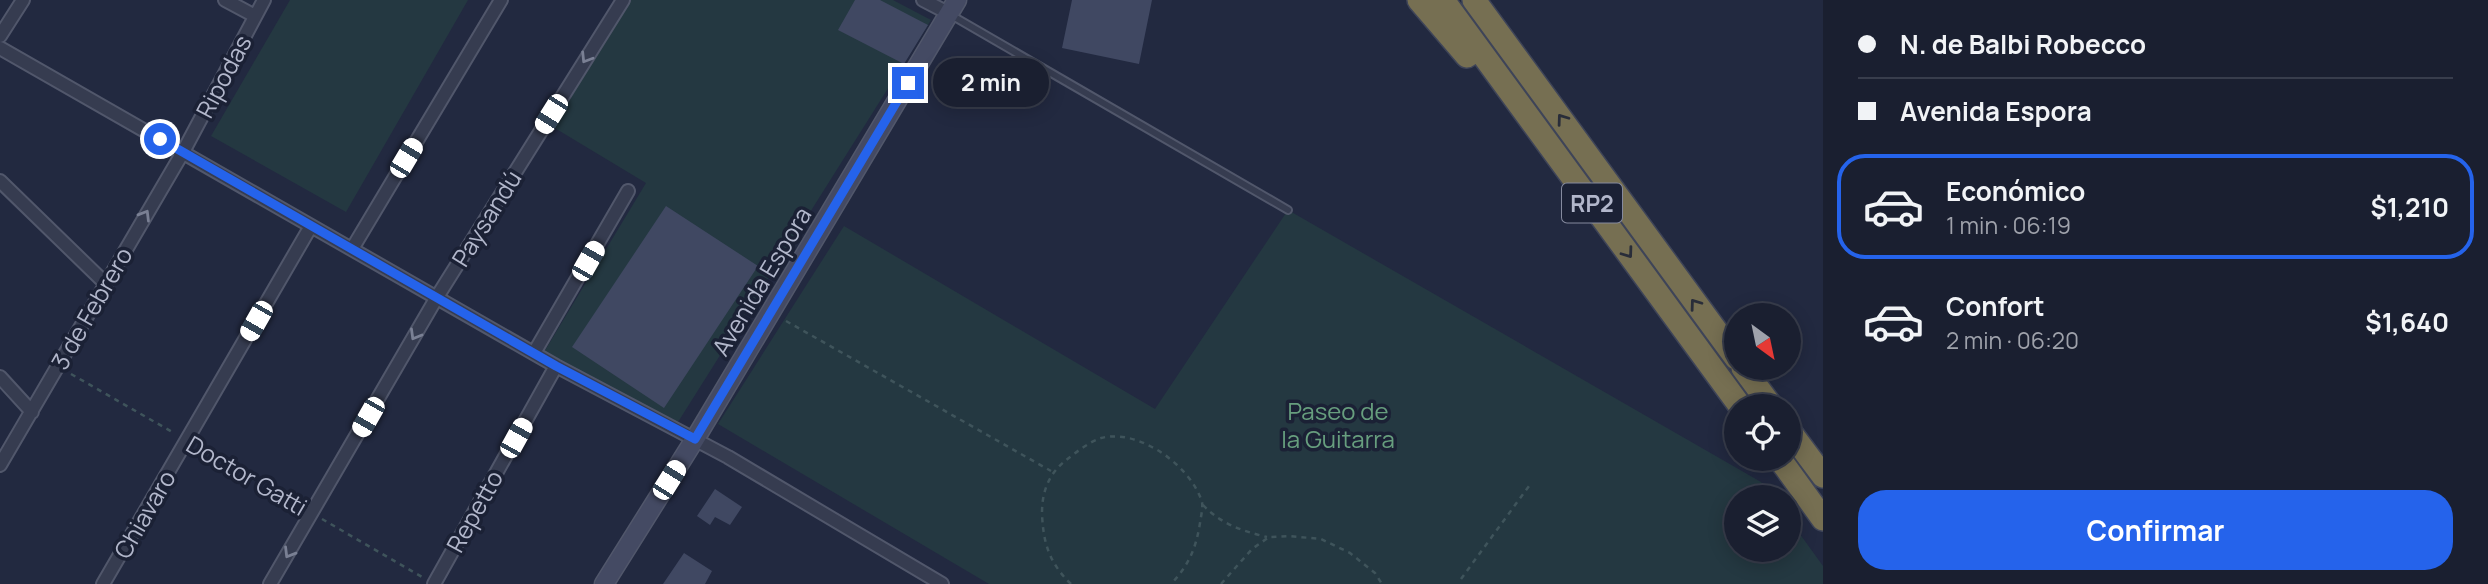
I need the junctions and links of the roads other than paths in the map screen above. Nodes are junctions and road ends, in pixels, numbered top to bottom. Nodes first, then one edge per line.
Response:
1 (23, 0) edge
2 (225, 0) edge
3 (264, 0) edge
4 (501, 0) edge
5 (623, 0) edge
6 (923, 0) edge
7 (1419, 0) edge
8 (1443, 0) edge
9 (1474, 0) edge
10 (953, 7) edge
11 (255, 16) junction
12 (0, 36) edge
13 (0, 48) edge
14 (183, 152) junction
15 (1571, 174) junction
16 (0, 181) edge
17 (628, 191) dead end
18 (1288, 210) dead end
19 (311, 226) junction
20 (352, 249) junction
21 (105, 283) junction
22 (437, 297) junction
23 (1724, 342) edge
24 (534, 353) junction
25 (556, 366) junction
26 (0, 377) edge
27 (1731, 394) edge
28 (32, 412) junction
29 (695, 439) junction
30 (1801, 446) edge
31 (0, 465) edge
32 (1788, 471) edge
33 (1823, 476) edge
34 (1823, 519) edge
35 (103, 584) edge
36 (270, 584) edge
37 (434, 584) edge
38 (604, 584) edge
39 (942, 584) edge

1 - 12 street
2 - 11 street
3 - 11 street, Ripodas
4 - 20 street
5 -> 22 street, Paysandú
6 - 10 street
7 - 15 highway
8 - 15 highway, RP2
23 -> 9 highway, RP2
10 - 18 lane
10 - 29 main road, Avenida Espora
11 - 14 street, Ripodas
13 - 14 street
14 - 19 street
21 -> 14 street, 3 de Febrero
15 -> 27 highway, RP2
16 - 21 street
17 - 24 street
19 - 20 street
19 - 35 street, Chiavaro
20 - 22 street
21 - 28 street, 3 de Febrero
22 - 24 street
22 -> 36 street, Paysandú
24 - 25 street
25 - 29 street
25 - 37 street, Repetto
26 - 28 street
28 - 31 street, 3 de Febrero
29 - 38 main road, Avenida Espora
29 - 39 street
30 - 33 highway
32 - 34 highway

